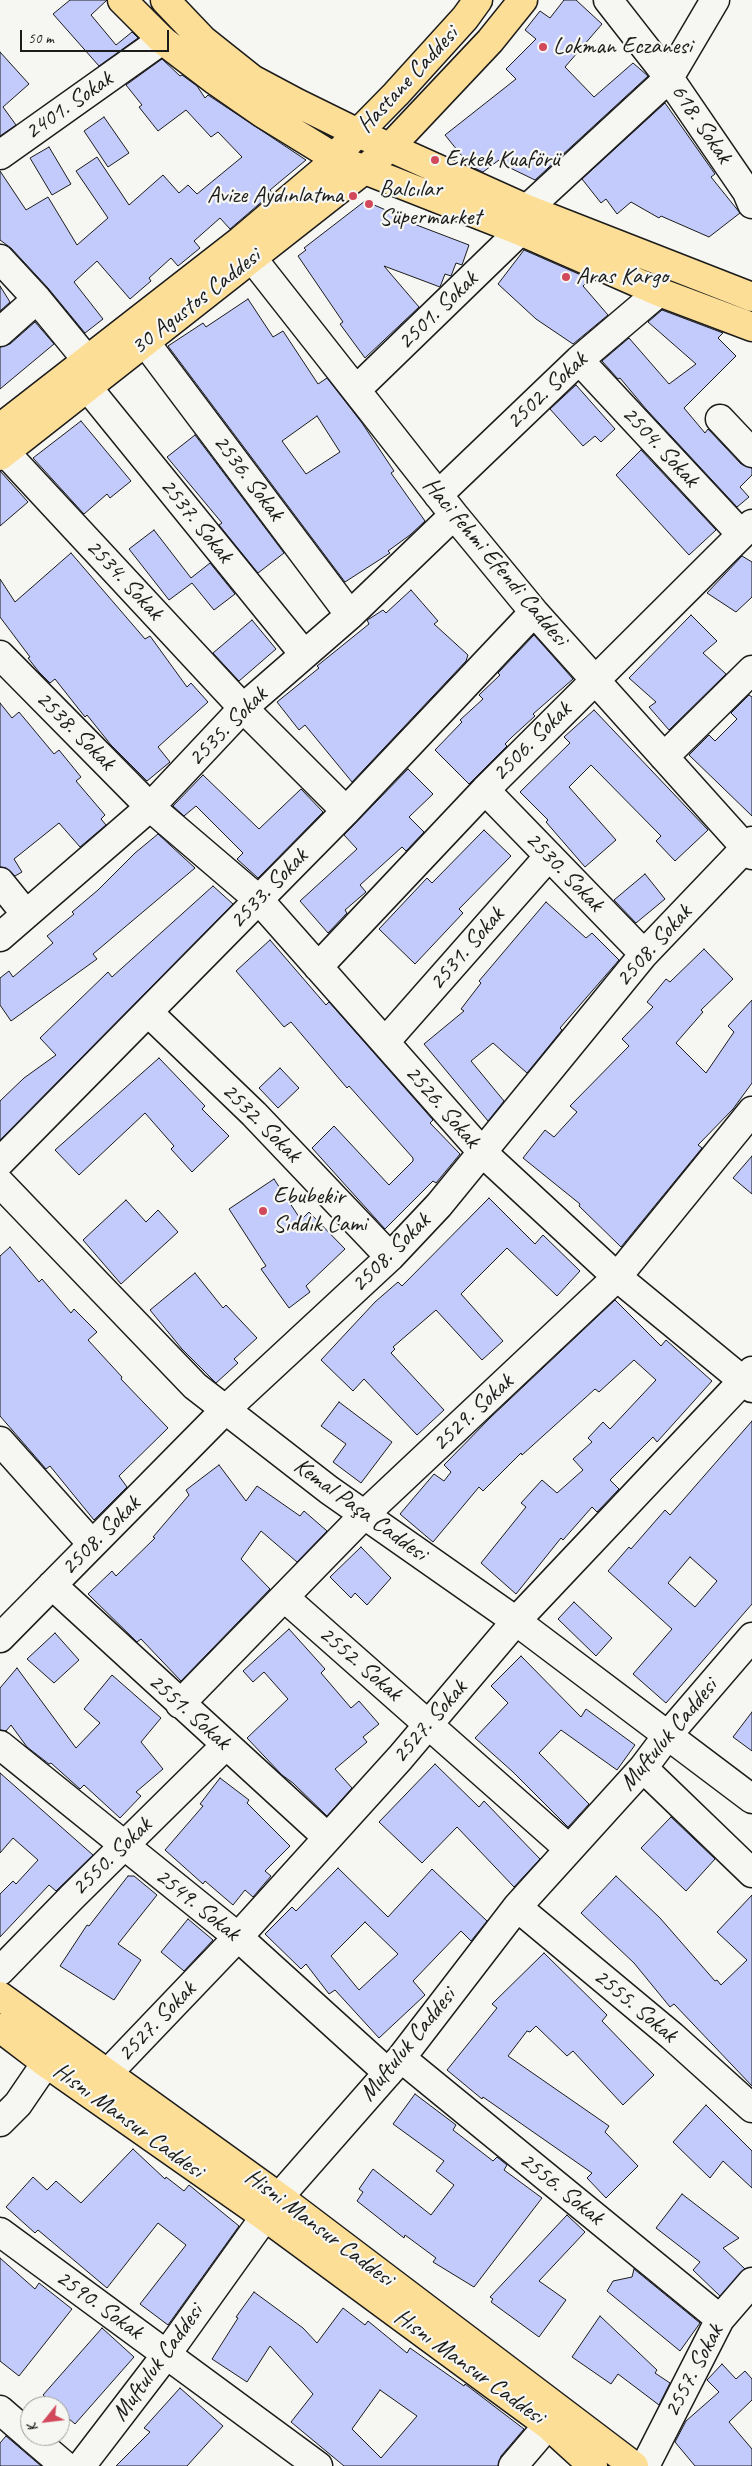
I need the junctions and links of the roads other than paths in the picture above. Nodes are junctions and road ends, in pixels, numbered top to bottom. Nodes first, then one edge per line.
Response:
1 (122, 0) edge
2 (165, 0) edge
3 (523, 0) edge
4 (608, 0) edge
5 (715, 0) edge
6 (472, 9) edge
7 (162, 40) junction
8 (490, 42) junction
9 (669, 78) junction
10 (358, 133) junction
11 (390, 147) junction
12 (0, 155) edge
13 (337, 159) junction
14 (364, 170) junction
15 (750, 194) edge
16 (523, 220) junction
17 (252, 258) junction
18 (0, 259) edge
19 (659, 292) junction
20 (752, 297) edge
21 (37, 299) junction
22 (752, 327) edge
23 (0, 332) edge
24 (145, 342) junction
25 (87, 360) junction
26 (579, 360) junction
27 (88, 388) junction
28 (356, 390) junction
29 (720, 420) dead end
30 (2, 445) edge
31 (752, 453) edge
32 (446, 505) junction
33 (747, 529) edge
34 (534, 612) junction
35 (350, 615) junction
36 (304, 654) junction
37 (0, 655) edge
38 (752, 670) edge
39 (595, 679) junction
40 (243, 708) junction
41 (664, 757) junction
42 (485, 790) junction
43 (150, 807) junction
44 (346, 811) junction
45 (750, 848) edge
46 (549, 856) junction
47 (0, 882) edge
48 (259, 900) junction
49 (25, 914) junction
50 (0, 937) edge
51 (644, 954) junction
52 (318, 967) junction
53 (149, 1013) junction
54 (385, 1042) junction
55 (752, 1111) edge
56 (483, 1153) junction
57 (0, 1162) edge
58 (0, 1183) edge
59 (390, 1257) junction
60 (617, 1277) junction
61 (749, 1380) edge
62 (225, 1410) junction
63 (0, 1441) edge
64 (365, 1514) junction
65 (92, 1544) junction
66 (52, 1585) junction
67 (286, 1598) junction
68 (516, 1621) junction
69 (752, 1637) edge
70 (0, 1638) edge
71 (180, 1704) junction
72 (428, 1724) junction
73 (667, 1736) junction
74 (0, 1745) edge
75 (226, 1745) junction
76 (643, 1768) junction
77 (752, 1799) edge
78 (327, 1838) junction
79 (125, 1845) junction
80 (569, 1849) junction
81 (752, 1873) edge
82 (517, 1907) junction
83 (238, 1937) junction
84 (0, 1971) edge
85 (0, 1996) edge
86 (0, 2028) edge
87 (46, 2063) junction
88 (394, 2066) junction
89 (108, 2074) junction
90 (748, 2097) edge
91 (0, 2122) edge
92 (271, 2206) junction
93 (0, 2232) edge
94 (752, 2282) edge
95 (720, 2319) junction
96 (166, 2354) junction
97 (0, 2410) edge
98 (548, 2425) junction
99 (20, 2427) edge
100 (42, 2446) edge
101 (65, 2466) edge
102 (81, 2466) edge
103 (318, 2466) edge
104 (513, 2466) edge
105 (593, 2466) edge
106 (634, 2466) edge
107 (645, 2466) edge

1 - 7 main road
2 - 10 main road
3 - 8 main road, Hastane Caddesi
4 - 9 street, 618. Sokak
5 - 9 street, 2501. Sokak
6 - 8 main road
6 - 10 main road, Hastane Caddesi
7 - 12 street, 2401. Sokak
7 - 13 main road
8 - 11 main road, Hastane Caddesi
9 - 15 street, 618. Sokak
9 - 16 street, 2501. Sokak
10 - 11 main road
10 - 13 main road, Hastane Caddesi
11 - 14 main road, 30 Agustos Caddesi
11 - 16 main road
13 - 14 main road
13 - 25 main road, 30 Agustos Caddesi
14 - 16 main road
14 - 17 main road, 30 Agustos Caddesi
16 - 19 main road
16 - 20 main road
16 - 28 street, 2501. Sokak
17 - 24 main road, 30 Agustos Caddesi
17 - 28 street, Haci fehmi Efendi Caddesi
18 - 21 street
19 - 22 main road
19 - 26 street, 2502. Sokak
21 - 23 street
21 - 25 street
24 - 27 main road, 30 Agustos Caddesi
24 - 35 street, 2536. Sokak
25 - 30 main road, 30 Agustos Caddesi
26 - 32 street, 2502. Sokak
26 - 33 street, 2504. Sokak
27 - 30 main road, 30 Agustos Caddesi
27 - 36 street, 2537. Sokak
28 - 32 street, Haci fehmi Efendi Caddesi
29 - 31 street
30 - 40 street, 2534. Sokak
32 - 34 street, Haci fehmi Efendi Caddesi
32 - 35 street, 2535. Sokak
33 - 39 street, 2506. Sokak
34 - 39 street, Haci fehmi Efendi Caddesi
34 - 44 street, 2533. Sokak
35 - 36 street, 2535. Sokak
36 - 40 street, 2535. Sokak
37 - 43 street, 2538. Sokak
38 - 41 street
39 - 41 street, Haci fehmi Efendi Caddesi
39 - 42 street, 2506. Sokak
40 - 43 street, 2535. Sokak
40 - 44 street, 2534. Sokak
41 - 45 street, Haci fehmi Efendi Caddesi
42 - 46 street, 2530. Sokak
42 - 52 street, 2506. Sokak
43 - 48 street, 2526. Sokak
43 - 49 street, 2535. Sokak
44 - 48 street, 2533. Sokak
45 - 51 street, 2508. Sokak
46 - 51 street, 2530. Sokak
46 - 54 street, 2531. Sokak
47 - 49 street
48 - 52 street, 2526. Sokak
48 - 53 street, 2533. Sokak
49 - 50 street, 2535. Sokak
51 - 56 street, 2508. Sokak
52 - 54 street, 2526. Sokak
53 - 57 street, 2533. Sokak
53 - 59 street, 2532. Sokak
54 - 56 street, 2526. Sokak
55 - 60 street, 2529. Sokak
56 - 59 street, 2508. Sokak
56 - 60 street, 2526. Sokak
58 - 62 street, Kemal Paşa Caddesi
59 - 62 street, 2508. Sokak
60 - 61 street, 2526. Sokak
60 - 64 street, 2529. Sokak
61 - 68 street, 2527. Sokak
62 - 64 street, Kemal Paşa Caddesi
62 - 65 street, 2508. Sokak
63 - 65 street
64 - 67 street, 2529. Sokak
64 - 68 street, Kemal Paşa Caddesi
65 - 66 street, 2508. Sokak
66 - 70 street, 2508. Sokak
66 - 71 street, 2551. Sokak
67 - 71 street, 2529. Sokak
67 - 72 street, 2552. Sokak
68 - 72 street, 2527. Sokak
68 - 73 street, Kemal Paşa Caddesi
69 - 73 street, Muftuluk Caddesi
71 - 75 street, 2551. Sokak
72 - 78 street, 2527. Sokak
72 - 80 street, 2552. Sokak
73 - 76 street, Muftuluk Caddesi
73 - 77 street, Kemal Paşa Caddesi
74 - 79 street, 2549. Sokak
75 - 78 street, 2551. Sokak
75 - 79 street, 2550. Sokak
76 - 80 street, Muftuluk Caddesi
76 - 81 street
78 - 83 street, 2527. Sokak
79 - 83 street, 2549. Sokak
79 - 84 street, 2550. Sokak
80 - 82 street, Muftuluk Caddesi
82 - 88 street, Muftuluk Caddesi
82 - 90 street, 2555. Sokak
83 - 88 street, 2549. Sokak
83 - 89 street, 2527. Sokak
85 - 89 main road, Hisni Mansur Caddesi
86 - 87 main road, Hısnı Mansur Caddesi
87 - 91 street
87 - 92 main road, Hısnı Mansur Caddesi
88 - 92 street, Muftuluk Caddesi
88 - 95 street, 2556. Sokak
89 - 92 main road, Hisni Mansur Caddesi
92 - 96 street, Muftuluk Caddesi
92 - 98 main road, Hısnı Mansur Caddesi
92 - 106 main road, Hisni Mansur Caddesi
93 - 96 street, 2590. Sokak
94 - 95 street, 2557. Sokak
95 - 107 street, 2557. Sokak
96 - 102 street, Muftuluk Caddesi
96 - 103 street, 2590. Sokak
97 - 99 street
98 - 104 street
98 - 105 main road, Hısnı Mansur Caddesi
100 - 101 street

